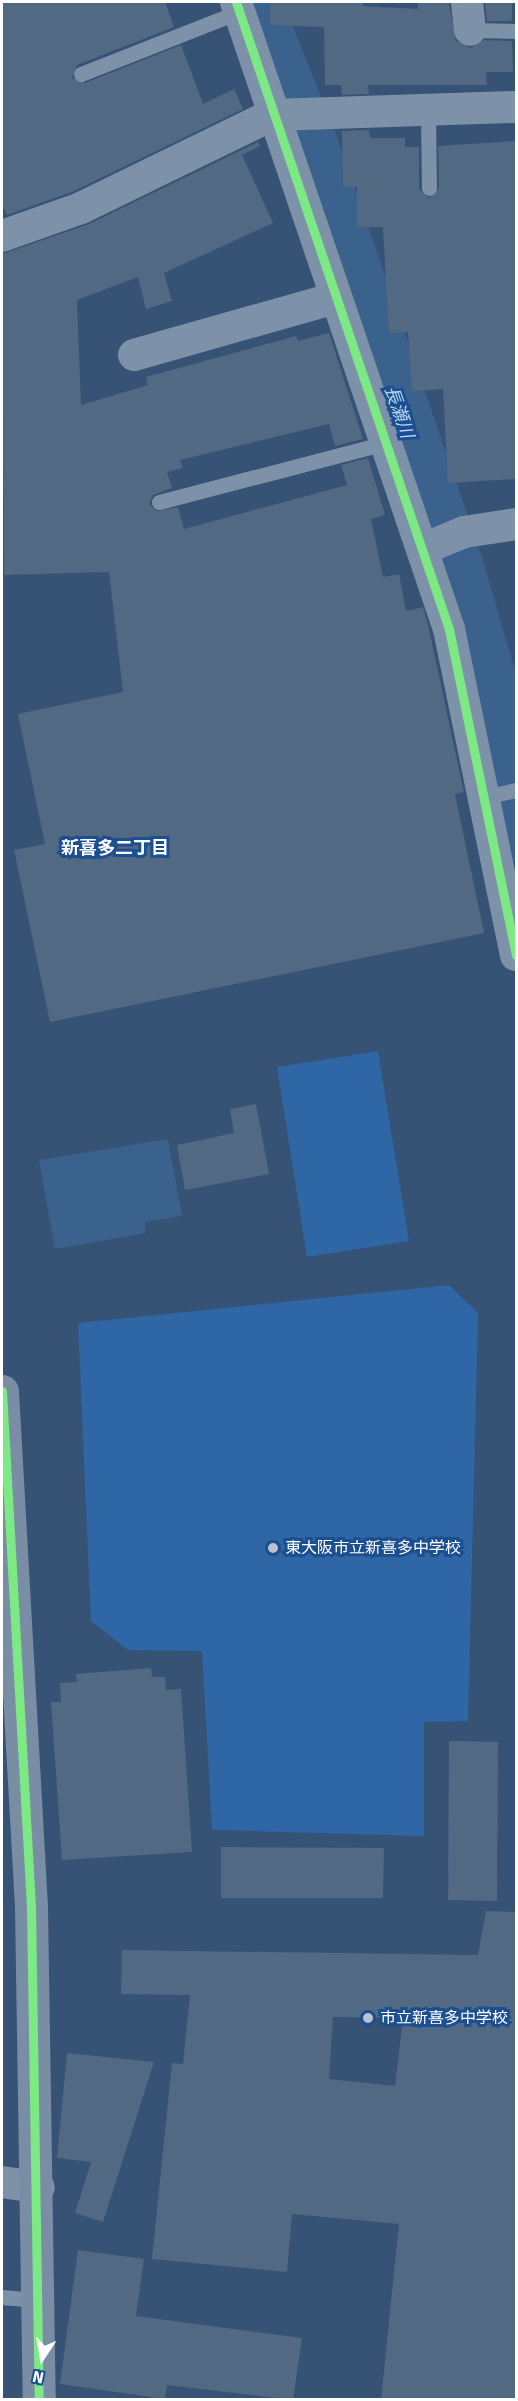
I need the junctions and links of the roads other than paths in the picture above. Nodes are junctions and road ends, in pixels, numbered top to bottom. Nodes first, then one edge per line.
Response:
1 (237, 7) edge
2 (468, 16) edge
3 (516, 31) edge
4 (81, 74) dead end
5 (516, 107) edge
6 (428, 110) junction
7 (287, 116) junction
8 (429, 188) dead end
9 (2, 236) edge
10 (335, 298) junction
11 (134, 354) dead end
12 (386, 443) junction
13 (159, 502) dead end
14 (516, 524) edge
15 (430, 547) junction
16 (501, 794) edge
17 (513, 917) edge
18 (516, 955) edge
19 (2, 1390) edge
20 (8, 1637) edge
21 (10, 1704) edge
22 (2, 2182) edge
23 (39, 2187) junction
24 (2, 2296) edge
25 (39, 2300) junction
26 (39, 2400) edge

1 - 4 lane
1 - 7 street
2 - 3 lane
5 - 6 street
6 - 7 street
6 - 8 lane
7 - 9 street
7 - 10 street
10 - 11 street
10 - 12 street
12 - 13 lane
12 - 15 street
14 - 15 street
15 - 16 street
16 - 17 street
17 - 18 street
19 - 20 street
20 - 21 street
21 - 23 street
22 - 23 street
23 - 25 street
24 - 25 lane
25 - 26 street

